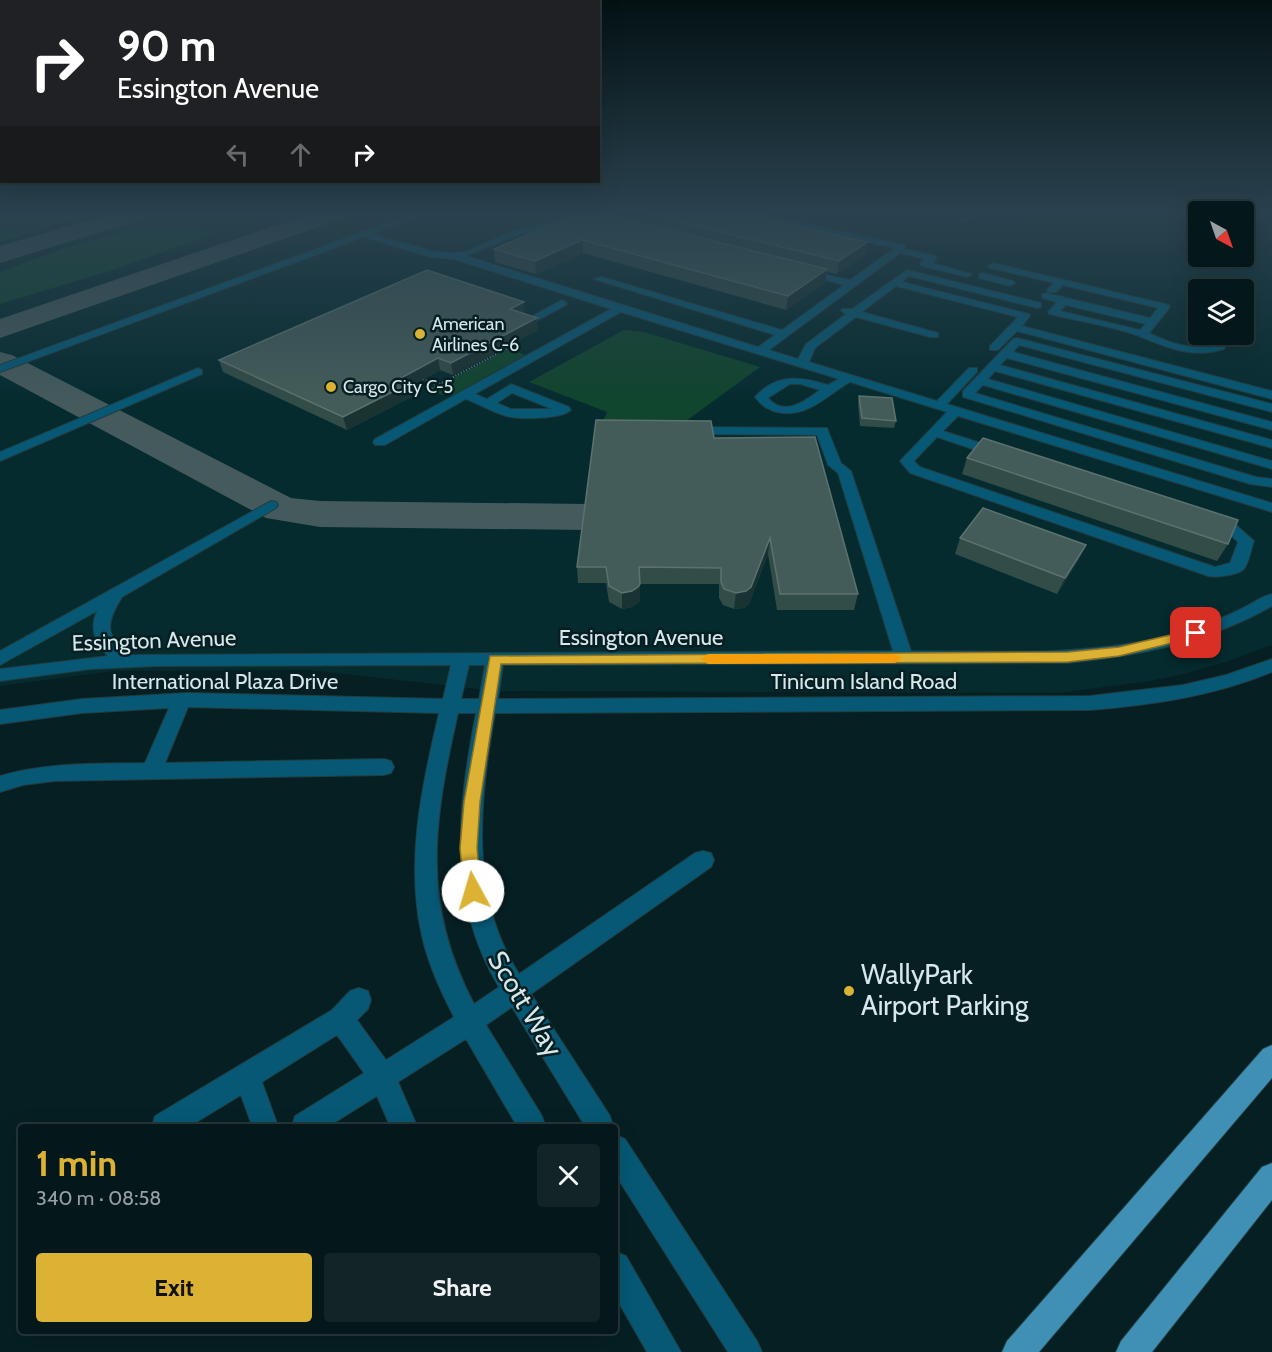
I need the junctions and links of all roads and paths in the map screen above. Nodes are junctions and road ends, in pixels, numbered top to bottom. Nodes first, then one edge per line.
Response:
1 (248, 277) edge
2 (521, 277) edge
3 (825, 277) edge
4 (862, 277) edge
5 (902, 277) edge
6 (924, 277) edge
7 (987, 277) edge
8 (1039, 277) edge
9 (599, 279) dead end
10 (1060, 282) junction
11 (894, 283) junction
12 (853, 284) junction
13 (1016, 284) dead end
14 (565, 291) junction
15 (646, 293) junction
16 (1045, 293) junction
17 (1064, 301) junction
18 (824, 305) junction
19 (1037, 305) junction
20 (620, 308) junction
21 (854, 312) junction
22 (1025, 316) junction
23 (532, 319) edge
24 (1152, 322) junction
25 (1014, 327) junction
26 (783, 334) junction
27 (1143, 334) junction
28 (934, 335) dead end
29 (1221, 345) edge
30 (760, 351) junction
31 (528, 353) dead end
32 (1006, 354) junction
33 (802, 364) junction
34 (993, 367) junction
35 (0, 369) edge
36 (198, 372) dead end
37 (849, 378) junction
38 (423, 380) edge
39 (980, 380) junction
40 (438, 385) junction
41 (829, 389) junction
42 (429, 390) dead end
43 (466, 394) junction
44 (1272, 395) edge
45 (487, 404) junction
46 (939, 406) junction
47 (1272, 408) edge
48 (955, 411) junction
49 (1272, 426) edge
50 (678, 431) edge
51 (934, 432) junction
52 (380, 442) dead end
53 (1272, 444) edge
54 (0, 457) edge
55 (1014, 458) edge
56 (1272, 465) edge
57 (1272, 483) edge
58 (1240, 498) junction
59 (270, 505) dead end
60 (1272, 508) edge
61 (1196, 516) edge
62 (1272, 518) edge
63 (118, 592) junction
64 (1272, 599) edge
65 (904, 658) junction
66 (0, 659) edge
67 (125, 660) junction
68 (461, 660) junction
69 (495, 660) junction
70 (1272, 665) edge
71 (0, 675) edge
72 (181, 700) junction
73 (451, 706) junction
74 (488, 706) junction
75 (0, 717) edge
76 (384, 767) dead end
77 (152, 771) junction
78 (0, 784) edge
79 (703, 860) dead end
80 (514, 991) junction
81 (359, 1000) dead end
82 (341, 1019) junction
83 (471, 1021) junction
84 (1272, 1058) edge
85 (247, 1076) junction
86 (383, 1078) junction
87 (168, 1124) edge
88 (264, 1124) edge
89 (308, 1124) edge
90 (403, 1124) edge
91 (531, 1124) edge
92 (599, 1124) edge
93 (618, 1154) edge
94 (1272, 1177) edge
95 (618, 1272) edge
96 (665, 1352) edge
97 (746, 1352) edge
98 (1018, 1352) edge
99 (1132, 1352) edge

1 - 35 street
2 - 14 street
3 - 12 street
4 - 12 street
5 - 11 street
6 - 19 street
7 - 13 street
8 - 10 street
9 - 15 street
10 - 16 street
10 - 24 street
11 - 21 street
11 - 22 street
12 - 18 street
14 - 20 street
14 - 23 street
15 - 20 street
15 - 26 street
16 - 17 street
16 - 19 street
17 - 24 street
17 - 27 street
18 - 21 street
18 - 26 street
19 - 22 street
20 - 30 street
20 - 43 street
21 - 28 street
21 - 33 street
22 - 25 street
24 - 27 street
25 - 44 street
25 - 46 street
26 - 30 street
27 - 29 street
30 - 33 street
31 - 40 path
32 - 34 street
32 - 47 street
32 - 49 street
33 - 37 street
34 - 39 street
34 - 53 street
36 - 54 street
37 - 41 street
37 - 46 street
38 - 40 path
39 - 56 street
39 - 57 street
40 - 42 path
41 - 41 street
43 - 45 street
43 - 52 street
45 - 45 street
46 - 48 street
48 - 51 street
48 - 58 street
50 - 65 street
51 - 55 street
51 - 61 street
58 - 60 street
58 - 62 street
59 - 63 street
63 - 66 street
63 - 67 street
64 - 65 street, Essington Avenue
65 - 69 street, Essington Avenue
67 - 68 street, Essington Avenue
67 - 71 street, Essington Avenue
68 - 69 street, Essington Avenue
68 - 73 street
69 - 74 street, Scott Way
70 - 74 street, Tinicum Island Road
72 - 73 street, International Plaza Drive
72 - 75 street, International Plaza Drive
72 - 77 street
73 - 74 street, Tinicum Island Road
73 - 83 street
74 - 80 street, Scott Way
76 - 77 street
77 - 78 street
79 - 80 street
80 - 83 street
80 - 92 street, Scott Way
81 - 82 street
82 - 85 street
82 - 86 street
83 - 86 street
83 - 91 street
84 - 98 main road
85 - 87 street
85 - 88 street
86 - 89 street
86 - 90 street
93 - 97 street
94 - 99 main road
95 - 96 street

